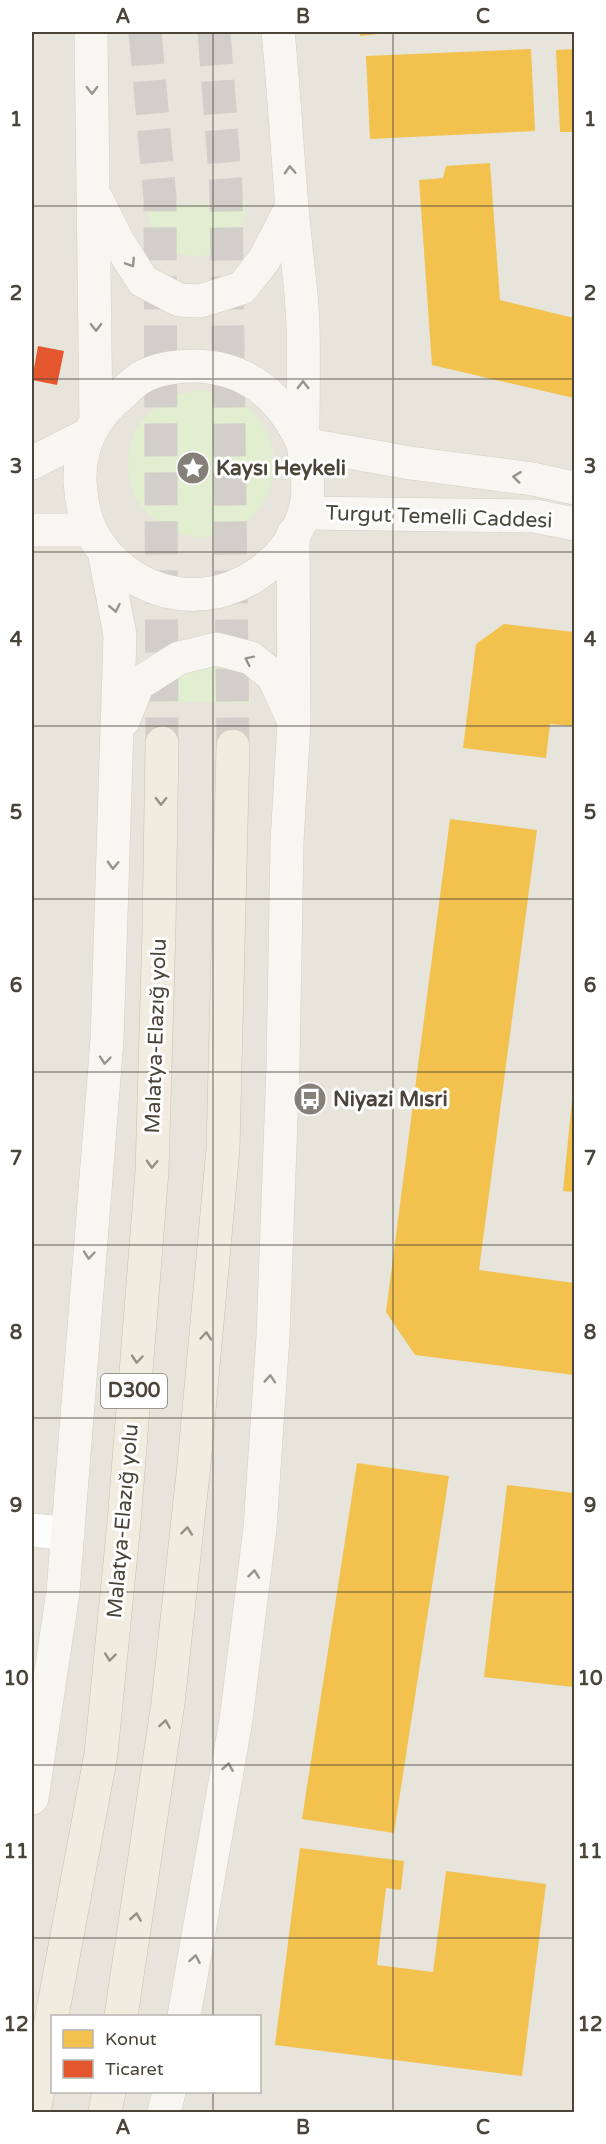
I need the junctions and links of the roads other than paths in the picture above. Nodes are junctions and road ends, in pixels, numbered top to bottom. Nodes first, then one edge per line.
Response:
1 (91, 32) edge
2 (278, 32) edge
3 (94, 193) junction
4 (292, 206) junction
5 (92, 428) junction
6 (303, 444) junction
7 (32, 463) edge
8 (574, 488) edge
9 (298, 523) junction
10 (574, 524) edge
11 (32, 530) edge
12 (97, 540) junction
13 (294, 722) junction
14 (118, 733) junction
15 (162, 743) tunnel mouth
16 (233, 746) tunnel mouth
17 (32, 1530) edge
18 (68, 1534) junction
19 (32, 1798) edge
20 (52, 2015) edge
21 (121, 2015) edge
22 (184, 2015) edge
23 (51, 2021) edge
24 (109, 2093) edge
25 (169, 2093) edge
26 (34, 2112) edge
27 (105, 2112) edge
28 (164, 2112) edge

1 -> 3 main road
4 -> 2 main road
3 -> 4 main road
3 -> 5 main road
6 -> 4 main road
5 - 6 main road
5 - 7 main road
5 - 12 main road
8 -> 6 main road, Turgut Temelli Caddesi
6 - 9 main road
9 - 10 main road, Turgut Temelli Caddesi
9 - 12 main road
9 - 13 main road
11 - 12 main road
12 -> 14 main road
13 -> 14 main road
22 -> 13 main road
14 -> 18 main road
15 -> 20 highway, Malatya-Elazığ yolu / D300
21 -> 16 highway
17 - 18 street
18 - 19 main road
23 -> 26 highway, Malatya-Elazığ yolu / D300
24 - 27 highway
25 - 28 main road

